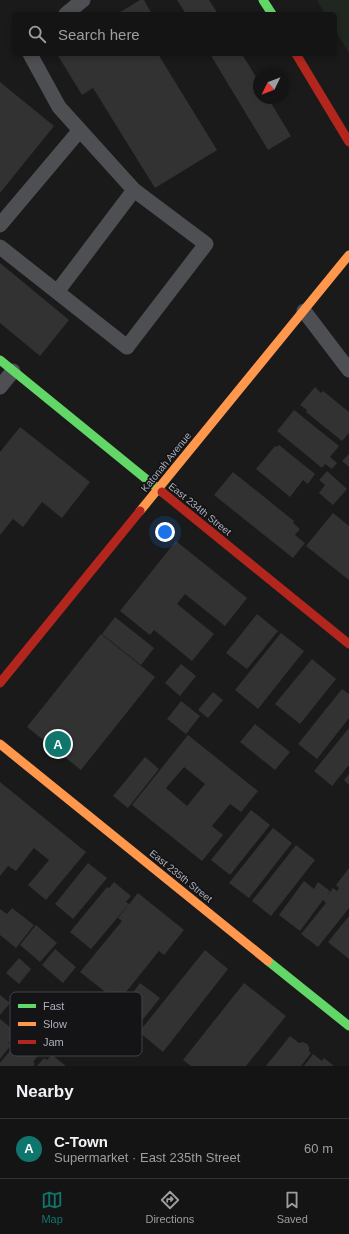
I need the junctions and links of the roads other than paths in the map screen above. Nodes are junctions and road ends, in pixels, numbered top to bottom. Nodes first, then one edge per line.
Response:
1 (83, 0) edge
2 (263, 0) edge
3 (68, 12) edge
4 (271, 12) edge
5 (31, 56) edge
6 (297, 56) edge
7 (80, 130) junction
8 (349, 142) edge
9 (134, 190) junction
10 (0, 225) edge
11 (0, 247) edge
12 (349, 255) edge
13 (57, 292) junction
14 (304, 312) junction
15 (0, 360) edge
16 (349, 370) edge
17 (13, 371) junction
18 (0, 387) edge
19 (158, 488) junction
20 (349, 644) edge
21 (0, 683) edge
22 (0, 744) edge
23 (349, 1026) edge

1 - 3 lane
2 - 4 street
5 - 7 lane
6 - 8 street
7 - 9 lane
7 - 10 lane
9 - 13 lane
9 - 13 lane
11 - 13 lane
12 - 14 street, Katonah Avenue
14 - 16 lane
14 - 19 street, Katonah Avenue
15 - 17 street, East 234th Street
17 - 18 lane
17 - 19 street, East 234th Street
19 - 20 street, East 234th Street
19 - 21 street, Katonah Avenue
22 - 23 street, East 235th Street

